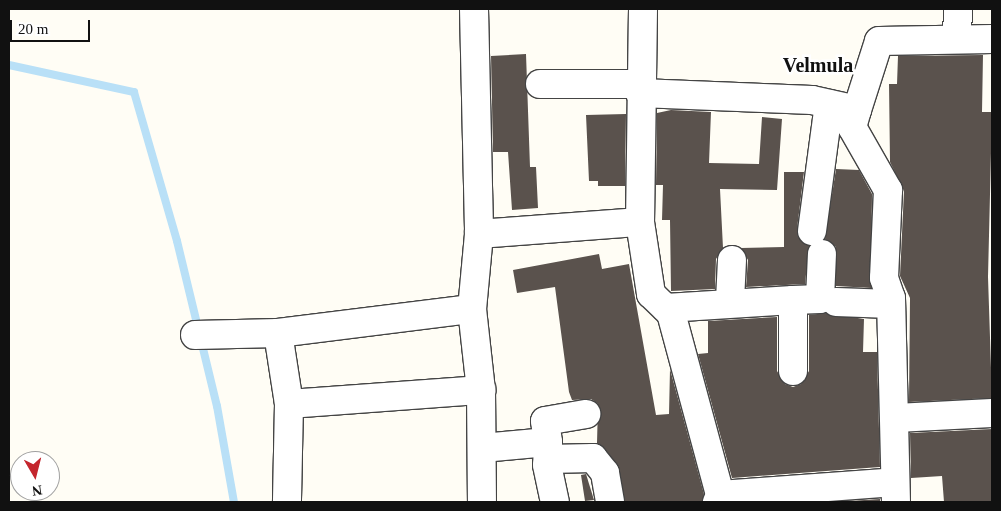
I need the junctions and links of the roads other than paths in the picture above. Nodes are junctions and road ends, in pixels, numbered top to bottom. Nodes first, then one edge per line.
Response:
1 (474, 9) edge
2 (642, 9) edge
3 (958, 9) edge
4 (957, 37) junction
5 (992, 39) edge
6 (540, 84) dead end
7 (640, 88) junction
8 (829, 104) junction
9 (857, 110) junction
10 (640, 222) junction
11 (479, 234) junction
12 (732, 260) dead end
13 (794, 300) junction
14 (730, 301) junction
15 (836, 302) dead end
16 (891, 304) junction
17 (666, 308) junction
18 (472, 310) junction
19 (278, 333) junction
20 (195, 335) dead end
21 (793, 371) dead end
22 (481, 390) junction
23 (289, 404) junction
24 (992, 413) edge
25 (586, 414) dead end
26 (896, 418) junction
27 (482, 448) junction
28 (548, 450) junction
29 (895, 492) edge
30 (718, 499) edge
31 (288, 502) edge
32 (482, 502) edge
33 (556, 502) edge
34 (610, 502) edge

1 - 11 street
2 - 7 street
3 - 4 street
4 - 5 street
4 - 9 street
6 - 7 street
7 - 8 street
7 - 10 street
8 - 9 street
8 - 13 street
9 - 16 street
10 - 11 street
10 - 17 street
11 - 18 street
12 - 14 street
13 - 14 street
13 - 21 street
14 - 17 street
15 - 16 street
16 - 26 street
17 - 30 street
18 - 19 street
18 - 22 street
19 - 20 street
19 - 23 street
22 - 23 street
22 - 27 street
23 - 31 street
24 - 26 street
25 - 28 street
26 - 29 street
27 - 28 street
27 - 32 street
28 - 33 street
28 - 34 street
29 - 30 street

